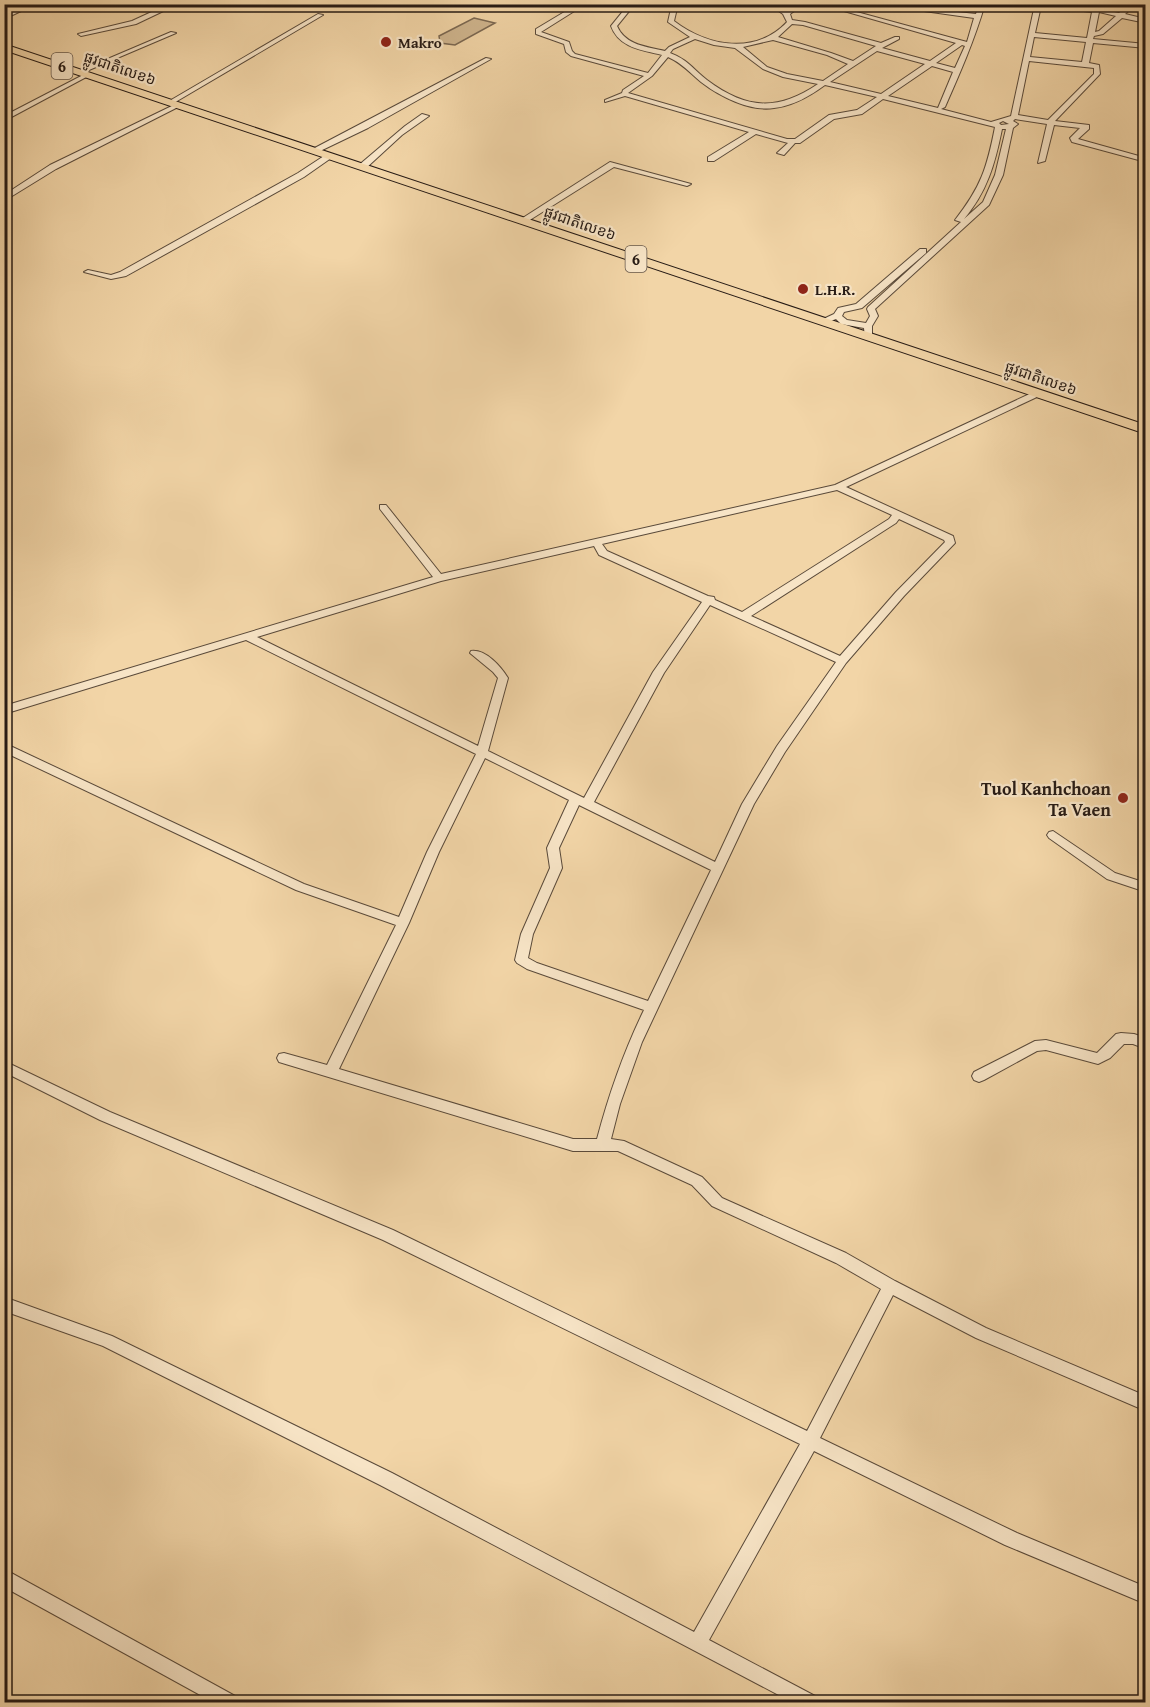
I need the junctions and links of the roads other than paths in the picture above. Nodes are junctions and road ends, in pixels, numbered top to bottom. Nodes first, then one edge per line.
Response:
1 (33, 4) edge
2 (175, 4) edge
3 (298, 4) edge
4 (576, 4) edge
5 (626, 4) edge
6 (675, 4) edge
7 (771, 4) edge
8 (801, 4) edge
9 (982, 4) edge
10 (1039, 4) edge
11 (1133, 4) edge
12 (921, 7) edge
13 (1097, 7) edge
14 (330, 9) dead end
15 (840, 9) dead end
16 (786, 13) junction
17 (320, 15) dead end
18 (1120, 15) junction
19 (977, 16) junction
20 (4, 17) edge
21 (1146, 21) edge
22 (790, 22) junction
23 (913, 29) junction
24 (173, 33) dead end
25 (1101, 33) junction
26 (81, 34) dead end
27 (1032, 35) junction
28 (693, 38) junction
29 (773, 38) junction
30 (1091, 38) junction
31 (897, 39) dead end
32 (959, 44) junction
33 (747, 45) junction
34 (969, 45) junction
35 (1146, 45) edge
36 (4, 47) edge
37 (738, 47) junction
38 (880, 47) junction
39 (667, 54) junction
40 (488, 59) dead end
41 (1028, 59) junction
42 (929, 62) junction
43 (854, 64) junction
44 (1085, 65) junction
45 (958, 71) junction
46 (84, 74) junction
47 (650, 75) junction
48 (828, 82) junction
49 (625, 93) junction
50 (884, 95) junction
51 (607, 101) dead end
52 (174, 104) junction
53 (941, 107) junction
54 (425, 116) dead end
55 (4, 119) edge
56 (1011, 121) junction
57 (1051, 121) junction
58 (997, 124) junction
59 (754, 132) junction
60 (792, 142) junction
61 (313, 151) junction
62 (781, 153) dead end
63 (330, 156) junction
64 (711, 159) dead end
65 (1146, 160) edge
66 (1041, 161) dead end
67 (362, 167) junction
68 (687, 184) dead end
69 (4, 199) edge
70 (976, 201) junction
71 (986, 204) junction
72 (522, 221) junction
73 (88, 272) dead end
74 (837, 316) junction
75 (824, 321) junction
76 (868, 332) junction
77 (1036, 394) junction
78 (1146, 430) edge
79 (838, 488) junction
80 (383, 507) dead end
81 (897, 515) junction
82 (597, 543) junction
83 (439, 578) junction
84 (710, 599) junction
85 (743, 616) junction
86 (246, 636) junction
87 (475, 653) dead end
88 (842, 661) junction
89 (4, 710) edge
90 (4, 747) edge
91 (482, 753) junction
92 (581, 801) junction
93 (1053, 835) dead end
94 (717, 868) junction
95 (1146, 888) edge
96 (403, 923) junction
97 (651, 1007) junction
98 (1146, 1044) edge
99 (284, 1058) dead end
100 (4, 1066) edge
101 (331, 1071) junction
102 (979, 1076) dead end
103 (603, 1145) junction
104 (890, 1286) junction
105 (4, 1304) edge
106 (1146, 1404) edge
107 (811, 1440) junction
108 (4, 1577) edge
109 (1146, 1596) edge
110 (698, 1643) junction
111 (229, 1702) edge
112 (809, 1702) edge

1 - 20 street
2 - 26 street
3 - 14 street
4 - 47 street
5 - 39 street
6 - 28 street
7 - 16 street
8 - 16 street
9 - 19 street
10 - 13 street
10 - 27 street
11 - 18 street
12 - 19 street
12 - 23 street
13 - 18 street
13 - 30 street
15 - 23 street
16 - 22 street
17 - 52 street
18 - 21 street
18 - 25 street
19 - 34 street
22 - 29 street
22 - 38 street
23 - 32 street
24 - 46 street
25 - 30 street
25 - 35 street
27 - 30 street
27 - 41 street
28 - 37 street
28 - 39 street
29 - 33 street
29 - 43 street
30 - 35 street
30 - 44 street
31 - 38 street
32 - 34 street
32 - 42 street
33 - 37 street
33 - 48 street
34 - 45 street
36 - 46 highway, ផ្លូវជាតិលេខ៦ / 6
37 - 48 street
38 - 42 street
38 - 43 street
39 - 47 street
39 - 48 street
40 - 61 street
41 - 44 street
41 - 56 street
42 - 45 street
42 - 50 street
43 - 48 street
44 - 57 street
45 - 53 street
46 - 52 highway, ផ្លូវជាតិលេខ៦ / 6
46 - 55 street
47 - 49 street
48 - 50 street
49 - 51 street
49 - 59 street
50 - 53 street
50 - 58 street
50 - 60 street
52 - 61 highway, ផ្លូវជាតិលេខ៦ / 6
52 - 69 street
53 - 58 street
54 - 67 street
56 - 57 street
56 - 58 street
56 - 71 street
57 - 65 street
57 - 66 street
58 - 70 street
59 - 60 street
59 - 64 street
60 - 62 street
61 - 63 highway, ផ្លូវជាតិលេខ៦ / 6
63 - 67 highway, ផ្លូវជាតិលេខ៦ / 6
63 - 73 street
67 - 72 highway, ផ្លូវជាតិលេខ៦ / 6
68 - 72 street
70 - 71 street
70 - 74 street
71 - 76 street
72 - 75 highway, ផ្លូវជាតិលេខ៦ / 6
74 - 75 street
74 - 76 street
75 - 76 highway, ផ្លូវជាតិលេខ៦ / 6
76 - 77 highway, ផ្លូវជាតិលេខ៦ / 6
77 - 78 highway, ផ្លូវជាតិលេខ៦ / 6
77 - 79 street
79 - 81 street
79 - 82 street
80 - 83 street
81 - 85 street
81 - 88 street
82 - 83 street
82 - 84 street
83 - 86 street
84 - 85 street
84 - 92 street
85 - 88 street
86 - 89 street
86 - 91 street
87 - 91 street
88 - 94 street
90 - 96 street
91 - 92 street
91 - 96 street
92 - 94 street
92 - 97 street
93 - 95 street
94 - 97 street
96 - 101 street
97 - 103 street
98 - 102 street
99 - 101 street
100 - 107 street
101 - 103 street
103 - 104 street
104 - 106 street
104 - 107 street
105 - 110 street
107 - 109 street
107 - 110 street
108 - 111 street
110 - 112 street

